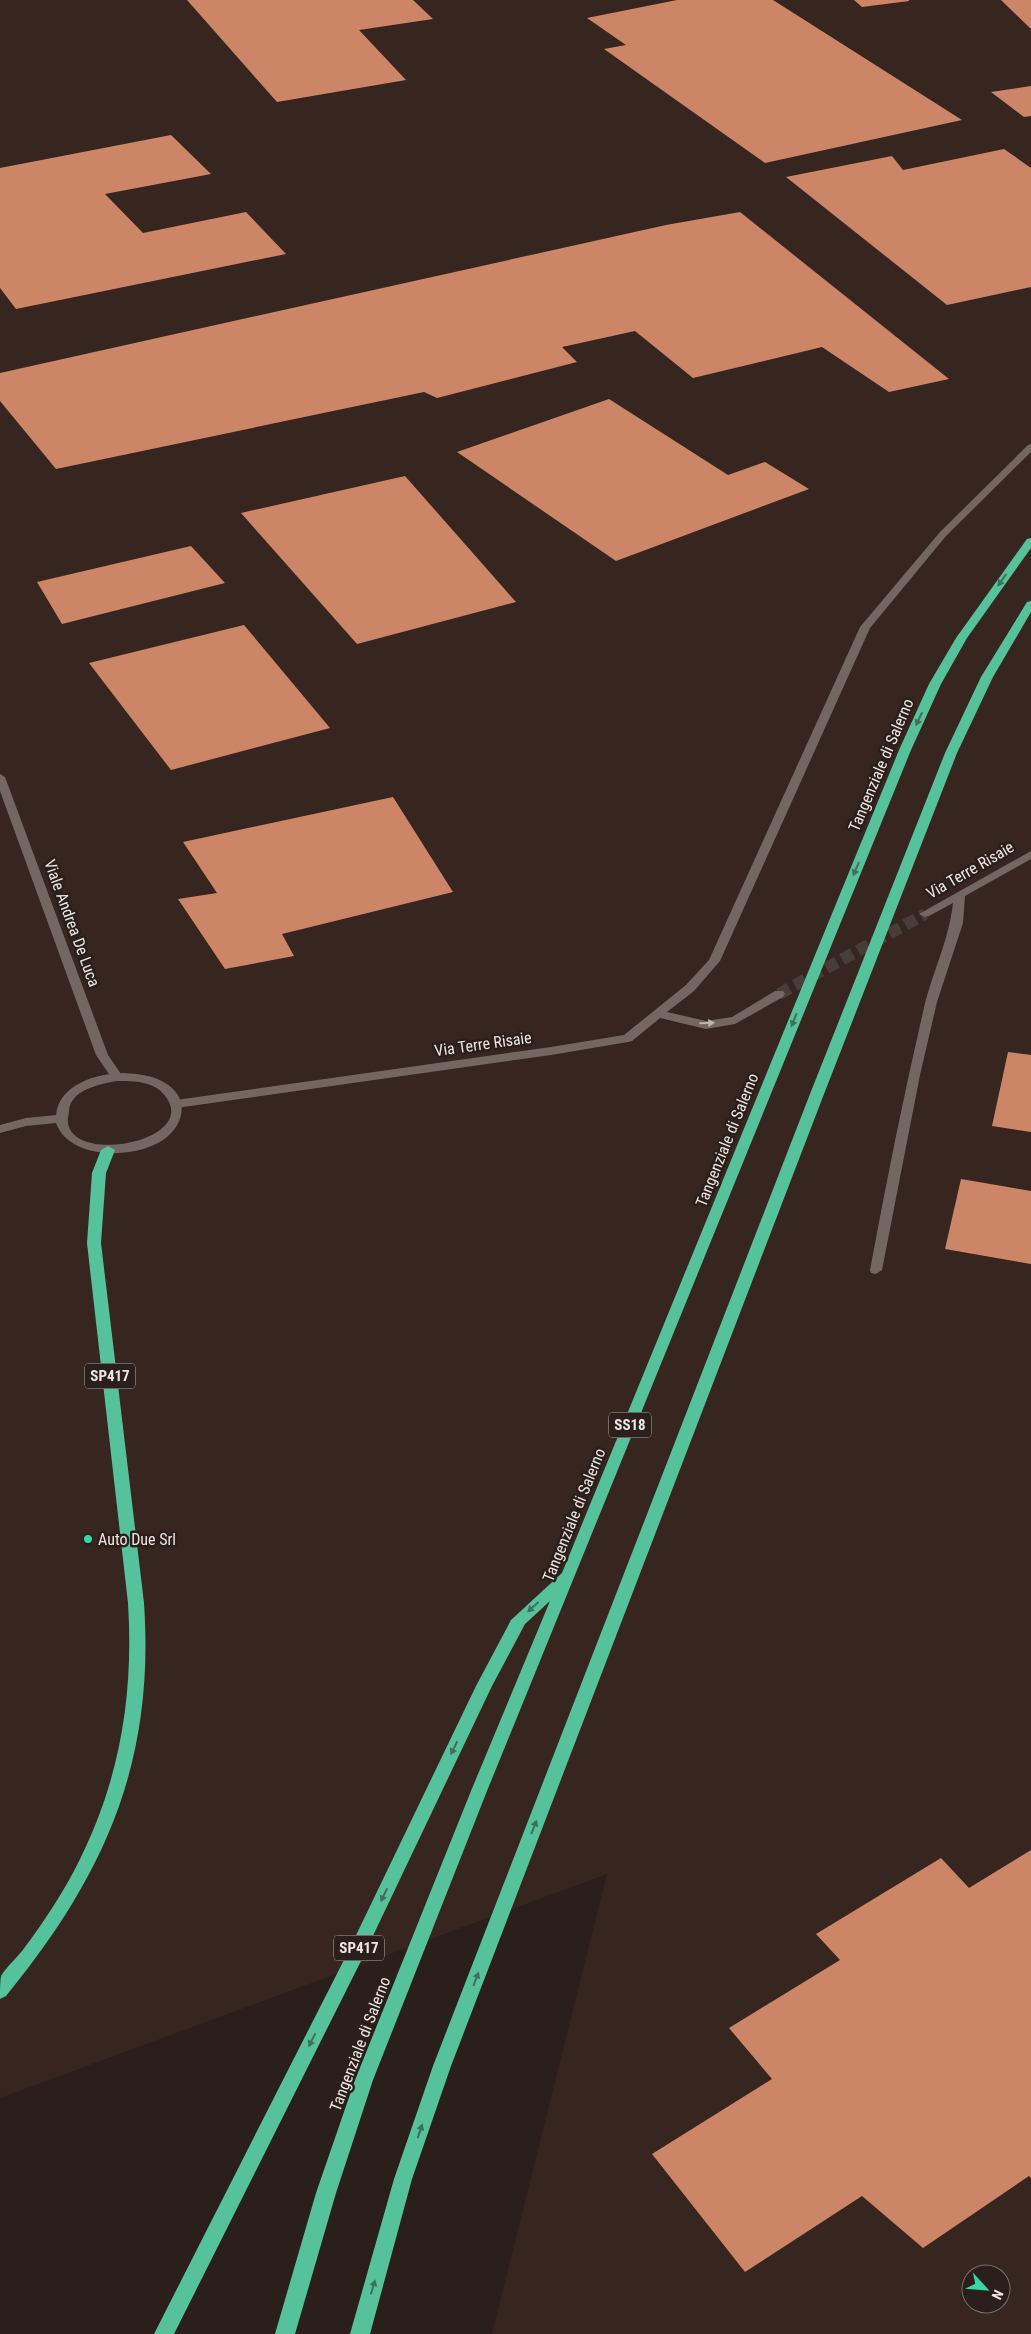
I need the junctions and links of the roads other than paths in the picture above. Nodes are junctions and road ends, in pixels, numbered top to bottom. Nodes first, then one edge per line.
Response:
1 (1031, 447) edge
2 (1031, 541) edge
3 (1031, 604) edge
4 (0, 777) edge
5 (1031, 854) edge
6 (960, 894) junction
7 (925, 914) tunnel mouth
8 (779, 994) tunnel mouth
9 (660, 1014) junction
10 (117, 1077) junction
11 (176, 1104) junction
12 (61, 1118) junction
13 (0, 1129) edge
14 (108, 1150) junction
15 (876, 1270) dead end
16 (569, 1574) junction
17 (0, 1991) edge
18 (164, 2334) edge
19 (285, 2334) edge
20 (360, 2334) edge

1 - 9 street, Via Terre Risaie
2 -> 16 highway, Tangenziale di Salerno / SS18
20 -> 3 highway
4 - 10 street, Viale Andrea De Luca
5 - 6 street, Via Terre Risaie
6 - 7 street, Via Terre Risaie
6 - 15 street
9 -> 8 street
9 - 11 street, Via Terre Risaie
10 - 11 street
10 - 12 street
11 - 14 street
12 - 13 street
12 - 14 street
14 - 17 highway, SP417
16 -> 18 highway, SP417
16 - 19 highway, Tangenziale di Salerno / SS18

